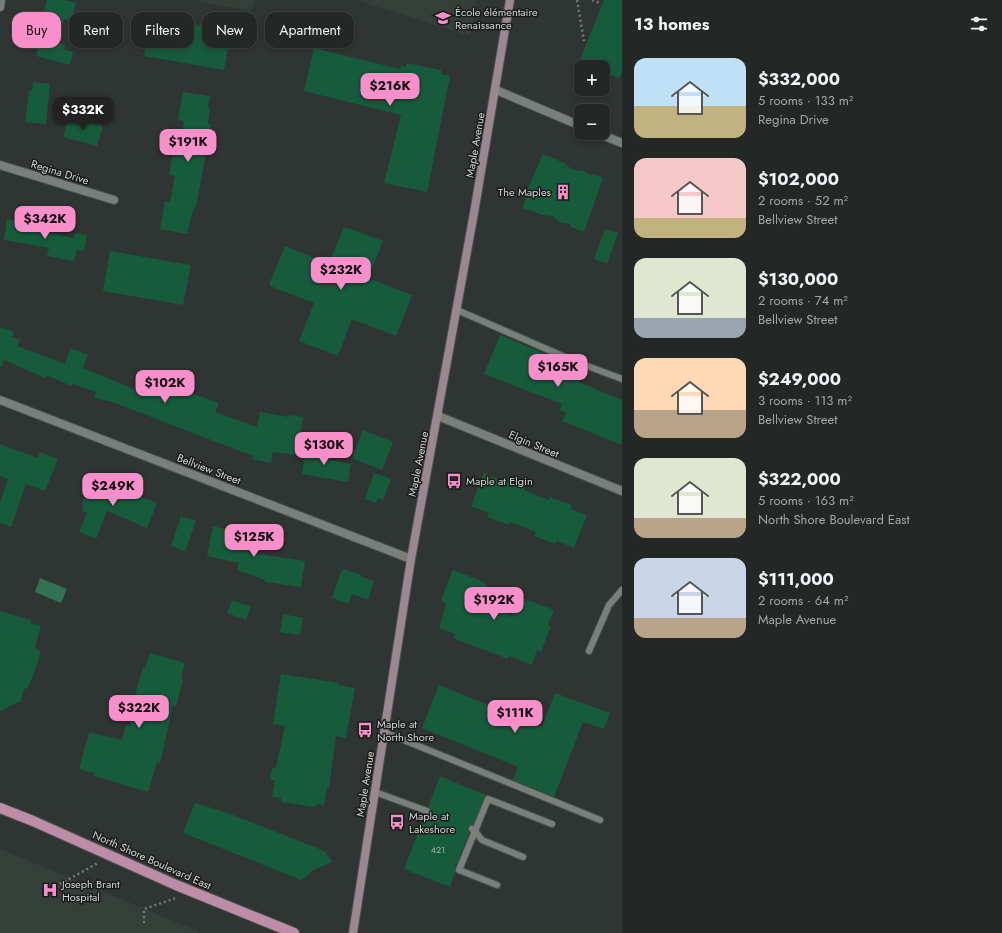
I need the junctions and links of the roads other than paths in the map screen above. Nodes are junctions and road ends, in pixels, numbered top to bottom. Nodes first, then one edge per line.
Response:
1 (1, 0) edge
2 (510, 0) edge
3 (0, 7) edge
4 (496, 90) junction
5 (574, 123) edge
6 (610, 138) edge
7 (622, 143) edge
8 (0, 165) edge
9 (114, 200) dead end
10 (457, 310) junction
11 (622, 379) edge
12 (0, 400) edge
13 (438, 416) junction
14 (622, 491) edge
15 (411, 559) junction
16 (622, 590) edge
17 (589, 651) dead end
18 (384, 732) junction
19 (375, 792) junction
20 (0, 808) edge
21 (427, 811) dead end
22 (600, 820) dead end
23 (552, 824) dead end
24 (474, 830) junction
25 (523, 857) dead end
26 (497, 885) dead end
27 (294, 933) edge
28 (353, 933) edge

1 - 3 street
2 - 4 main road, Maple Avenue
4 - 5 street
4 - 10 main road, Maple Avenue
6 - 7 street
8 - 9 street, Regina Drive
10 - 11 lane
10 - 13 main road, Maple Avenue
12 - 15 street, Bellview Street
13 - 14 street, Elgin Street
13 - 15 main road, Maple Avenue
15 - 18 main road, Maple Avenue
16 - 17 lane
18 - 19 main road, Maple Avenue
18 - 22 lane
19 - 21 lane
19 - 28 main road, Maple Avenue
20 - 27 main road, North Shore Boulevard East
23 - 24 lane
24 - 25 lane
24 - 26 lane

